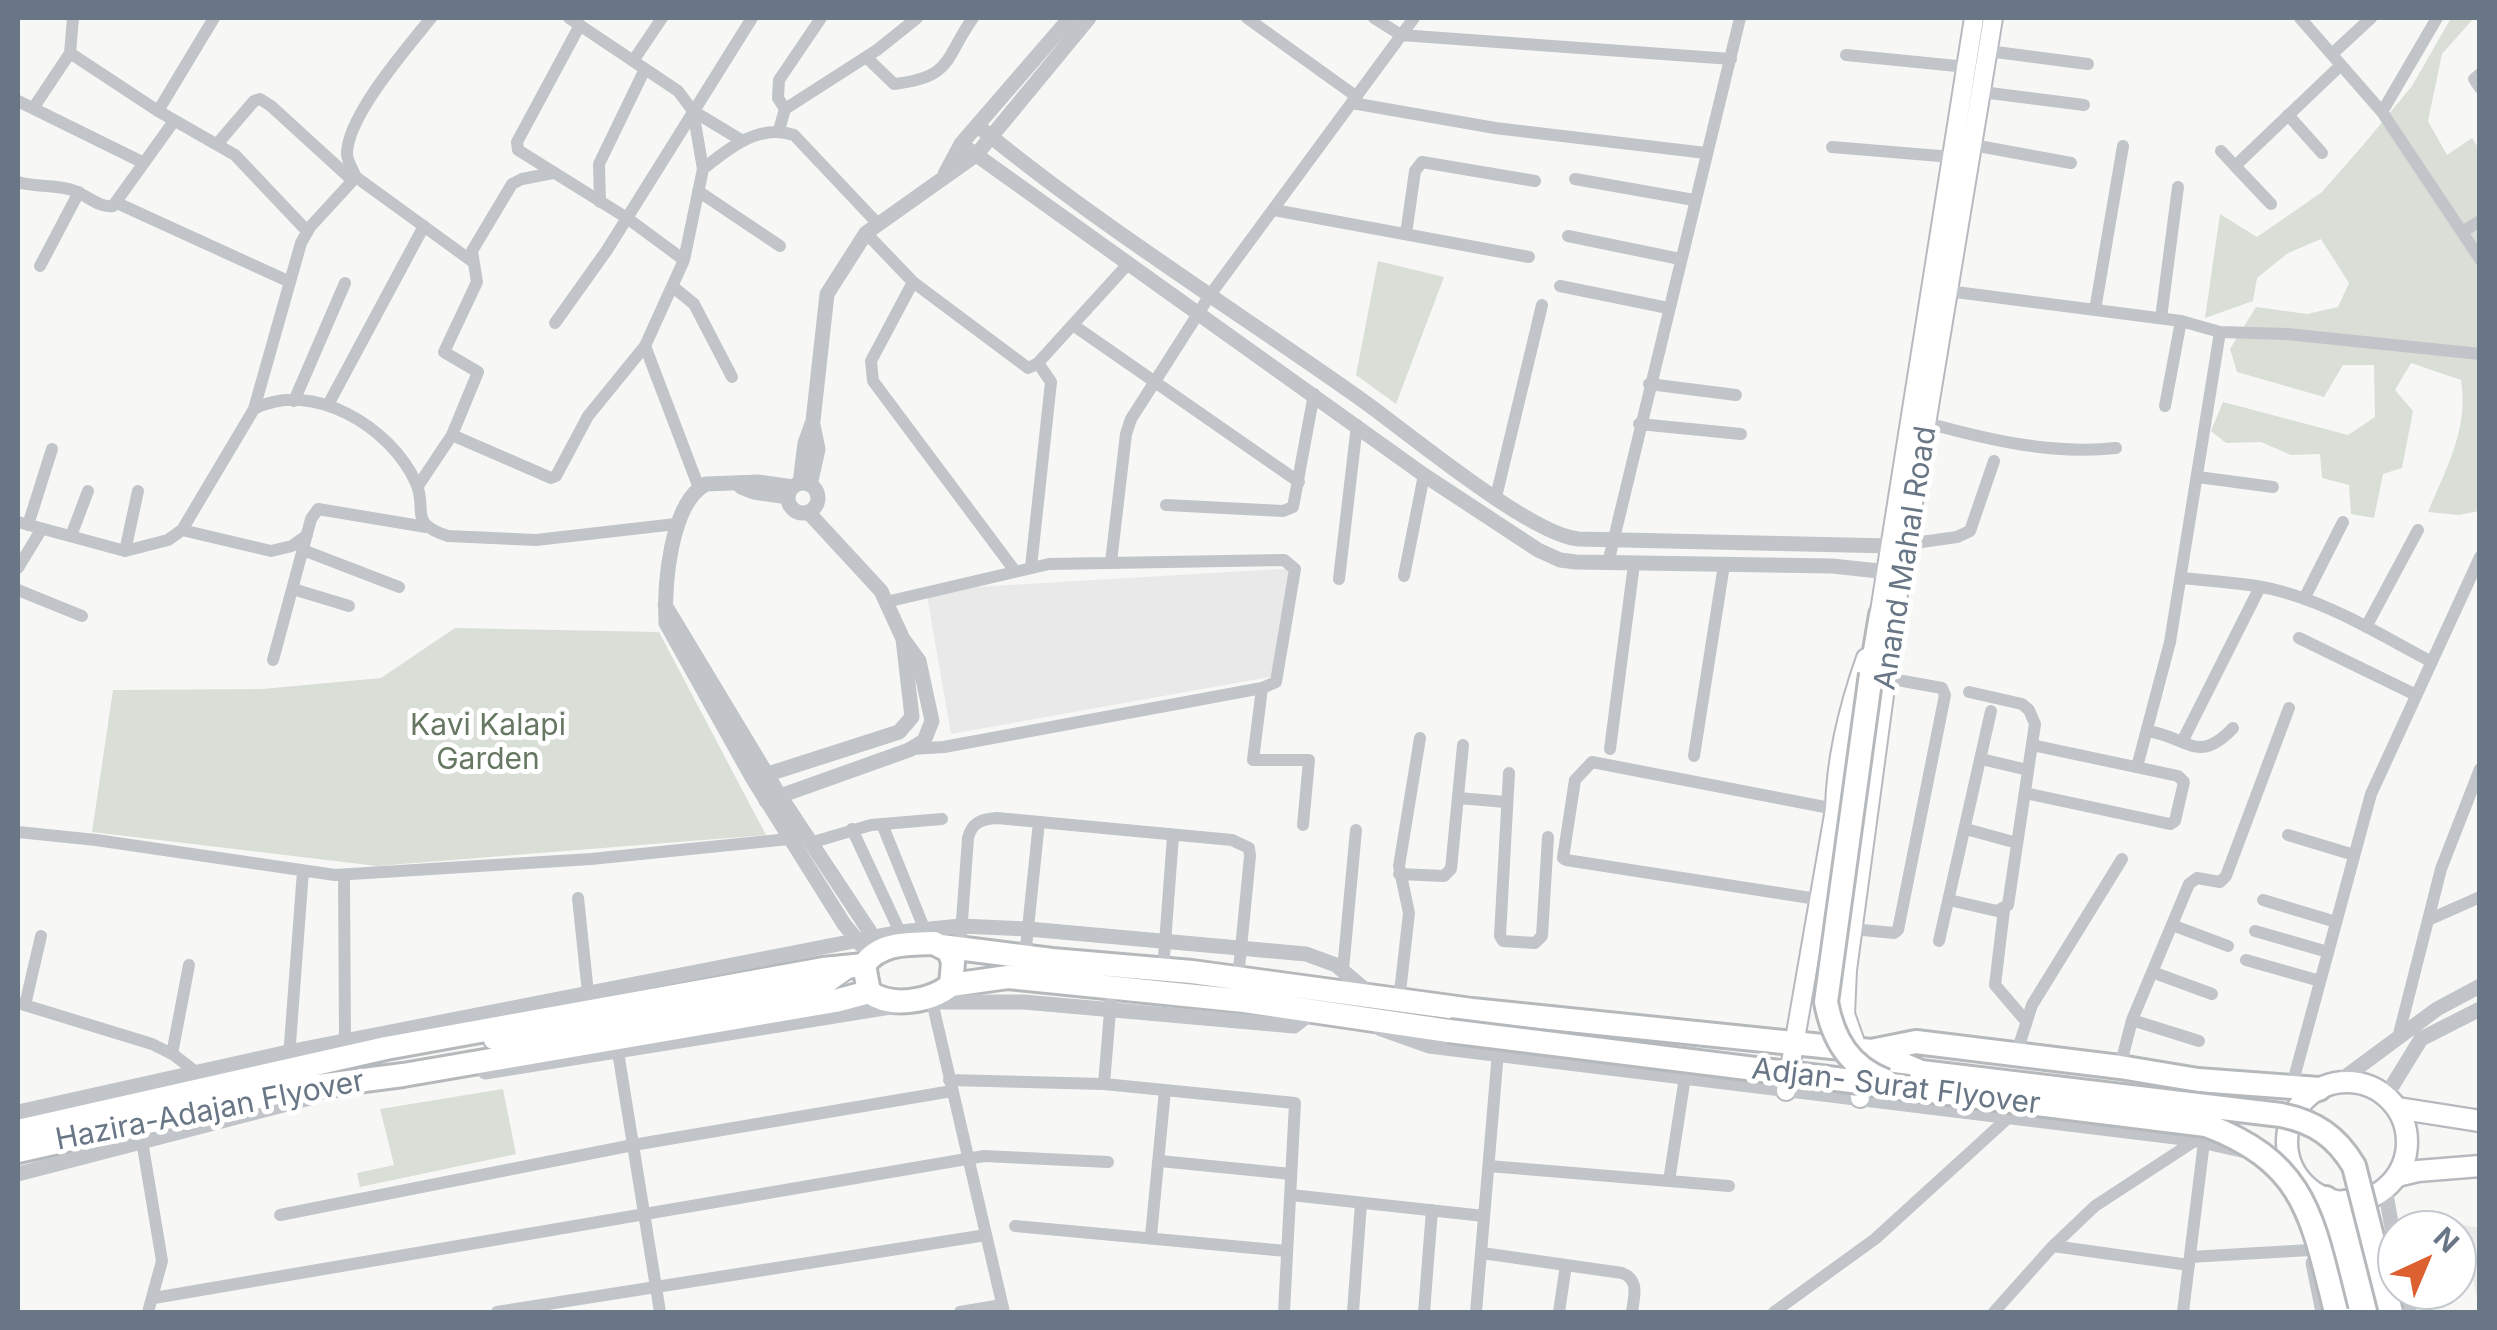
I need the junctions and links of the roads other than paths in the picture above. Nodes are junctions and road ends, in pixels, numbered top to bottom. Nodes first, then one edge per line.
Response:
1 (74, 18) edge
2 (214, 18) edge
3 (431, 18) edge
4 (662, 18) edge
5 (752, 18) edge
6 (821, 18) edge
7 (917, 18) edge
8 (973, 18) edge
9 (1070, 18) edge
10 (1089, 18) edge
11 (1247, 18) edge
12 (1374, 18) edge
13 (1414, 18) edge
14 (1740, 18) edge
15 (1974, 18) edge
16 (1993, 18) edge
17 (2300, 18) edge
18 (2372, 18) edge
19 (2437, 18) edge
20 (576, 21) edge
21 (1400, 35) junction
22 (1988, 51) junction
23 (70, 53) junction
24 (1846, 55) dead end
25 (866, 58) junction
26 (1731, 59) junction
27 (2336, 59) junction
28 (2088, 64) dead end
29 (639, 65) junction
30 (1967, 66) junction
31 (2480, 74) edge
32 (2480, 88) edge
33 (1982, 92) junction
34 (1354, 100) junction
35 (18, 101) edge
36 (2084, 105) dead end
37 (34, 107) junction
38 (785, 109) junction
39 (158, 111) junction
40 (693, 111) junction
41 (2382, 112) junction
42 (2288, 115) junction
43 (174, 121) junction
44 (779, 130) junction
45 (985, 131) junction
46 (740, 140) junction
47 (218, 144) junction
48 (961, 144) junction
49 (1973, 146) junction
50 (2123, 146) dead end
51 (1832, 147) dead end
52 (2222, 152) dead end
53 (1706, 153) junction
54 (2322, 153) dead end
55 (976, 155) junction
56 (1952, 158) junction
57 (144, 163) junction
58 (2071, 163) dead end
59 (2235, 166) junction
60 (702, 169) junction
61 (553, 173) junction
62 (943, 177) junction
63 (354, 179) junction
64 (1575, 179) dead end
65 (1536, 181) dead end
66 (18, 182) edge
67 (2178, 187) dead end
68 (698, 191) junction
69 (79, 192) junction
70 (1694, 200) junction
71 (117, 202) junction
72 (600, 202) junction
73 (2270, 204) dead end
74 (1274, 210) junction
75 (627, 218) junction
76 (2480, 221) edge
77 (424, 226) junction
78 (872, 229) junction
79 (308, 231) junction
80 (2462, 232) junction
81 (1406, 234) junction
82 (1568, 236) dead end
83 (780, 246) dead end
84 (1529, 257) dead end
85 (1680, 259) junction
86 (2480, 259) edge
87 (684, 260) junction
88 (473, 262) junction
89 (1128, 264) junction
90 (40, 266) dead end
91 (290, 282) junction
92 (914, 282) junction
93 (345, 283) dead end
94 (672, 286) junction
95 (1560, 286) dead end
96 (1941, 290) junction
97 (1210, 296) junction
98 (1542, 305) dead end
99 (1668, 308) junction
100 (2096, 310) junction
101 (1197, 314) junction
102 (2162, 318) junction
103 (2181, 321) junction
104 (554, 323) dead end
105 (1073, 324) junction
106 (2220, 332) junction
107 (645, 346) junction
108 (2480, 354) edge
109 (1038, 363) junction
110 (732, 376) dead end
111 (1154, 381) junction
112 (1649, 384) junction
113 (1314, 394) junction
114 (1736, 395) dead end
115 (294, 401) junction
116 (329, 403) junction
117 (2166, 406) dead end
118 (254, 410) junction
119 (1357, 424) junction
120 (1639, 424) junction
121 (1927, 424) junction
122 (452, 434) junction
123 (1741, 434) dead end
124 (52, 448) dead end
125 (2116, 448) dead end
126 (1994, 461) dead end
127 (1424, 475) junction
128 (2198, 477) junction
129 (1299, 482) junction
130 (418, 486) junction
131 (2273, 486) dead end
132 (699, 488) junction
133 (798, 488) junction
134 (138, 491) dead end
135 (88, 492) dead end
136 (1496, 498) junction
137 (1166, 505) dead end
138 (808, 512) junction
139 (2343, 522) dead end
140 (676, 524) junction
141 (29, 526) edge
142 (426, 527) junction
143 (182, 530) junction
144 (2418, 530) dead end
145 (306, 535) junction
146 (71, 536) junction
147 (1611, 540) junction
148 (304, 550) junction
149 (125, 551) junction
150 (1894, 554) junction
151 (2480, 556) edge
152 (1111, 562) junction
153 (1608, 563) junction
154 (1634, 564) junction
155 (1724, 565) junction
156 (1032, 567) junction
157 (18, 568) edge
158 (1015, 571) junction
159 (1404, 576) dead end
160 (2182, 578) junction
161 (1339, 579) dead end
162 (398, 587) dead end
163 (2260, 587) junction
164 (293, 589) junction
165 (18, 590) edge
166 (2304, 599) junction
167 (886, 602) junction
168 (349, 606) dead end
169 (1881, 614) junction
170 (82, 616) dead end
171 (2366, 627) junction
172 (2299, 638) dead end
173 (904, 639) junction
174 (272, 660) dead end
175 (2432, 662) junction
176 (1878, 676) junction
177 (1262, 688) junction
178 (1970, 692) dead end
179 (2416, 695) junction
180 (2289, 708) dead end
181 (1991, 710) dead end
182 (2233, 728) dead end
183 (2147, 731) junction
184 (1420, 738) dead end
185 (2182, 742) junction
186 (1463, 745) dead end
187 (2032, 745) junction
188 (911, 749) junction
189 (1610, 749) dead end
190 (1694, 756) dead end
191 (1982, 759) junction
192 (2137, 768) junction
193 (2480, 769) edge
194 (2028, 770) junction
195 (1509, 773) dead end
196 (761, 777) junction
197 (2025, 793) junction
198 (773, 798) junction
199 (1458, 798) junction
200 (1506, 802) junction
201 (1834, 810) junction
202 (942, 819) dead end
203 (1039, 822) junction
204 (882, 824) junction
205 (1303, 825) dead end
206 (852, 829) junction
207 (1356, 830) dead end
208 (1966, 830) junction
209 (18, 832) edge
210 (1173, 836) junction
211 (2288, 836) dead end
212 (1548, 838) dead end
213 (790, 839) junction
214 (810, 843) junction
215 (2017, 843) junction
216 (2354, 856) junction
217 (2122, 859) dead end
218 (303, 871) junction
219 (1399, 874) junction
220 (344, 875) junction
221 (2480, 897) edge
222 (578, 898) dead end
223 (1818, 899) junction
224 (1949, 900) junction
225 (2262, 900) dead end
226 (2004, 910) junction
227 (2428, 920) junction
228 (2336, 922) junction
229 (2172, 925) junction
230 (924, 928) junction
231 (1028, 928) junction
232 (1852, 928) junction
233 (2254, 930) dead end
234 (900, 932) junction
235 (41, 936) dead end
236 (954, 940) junction
237 (1938, 941) dead end
238 (1165, 942) junction
239 (2228, 946) dead end
240 (1242, 948) junction
241 (867, 952) junction
242 (2328, 952) junction
243 (2246, 960) dead end
244 (189, 965) dead end
245 (1163, 970) junction
246 (1343, 970) junction
247 (2152, 972) junction
248 (1025, 979) junction
249 (1238, 979) junction
250 (2320, 981) junction
251 (2480, 986) edge
252 (588, 992) junction
253 (865, 993) junction
254 (938, 994) junction
255 (2212, 994) dead end
256 (1374, 998) junction
257 (1111, 999) junction
258 (1399, 1001) junction
259 (21, 1004) edge
260 (2480, 1009) edge
261 (1346, 1016) junction
262 (2025, 1020) junction
263 (2132, 1020) junction
264 (2398, 1038) junction
265 (345, 1041) junction
266 (2199, 1041) dead end
267 (1794, 1042) junction
268 (1864, 1050) junction
269 (618, 1052) junction
270 (1498, 1052) junction
271 (172, 1054) junction
272 (2016, 1055) junction
273 (2120, 1067) junction
274 (289, 1070) junction
275 (196, 1073) junction
276 (1686, 1077) junction
277 (1914, 1080) junction
278 (1104, 1084) junction
279 (951, 1086) junction
280 (2328, 1086) junction
281 (2291, 1089) junction
282 (1165, 1090) junction
283 (1786, 1091) junction
284 (1860, 1098) junction
285 (2391, 1102) junction
286 (18, 1112) edge
287 (2009, 1116) junction
288 (2480, 1120) edge
289 (18, 1131) edge
290 (142, 1141) junction
291 (2200, 1141) junction
292 (633, 1146) junction
293 (18, 1150) edge
294 (969, 1159) junction
295 (1160, 1161) junction
296 (1108, 1162) dead end
297 (1489, 1166) junction
298 (2480, 1166) edge
299 (2295, 1170) junction
300 (18, 1174) edge
301 (1291, 1174) junction
302 (1670, 1181) junction
303 (2391, 1183) junction
304 (1729, 1186) dead end
305 (1291, 1195) junction
306 (2335, 1200) junction
307 (1362, 1202) junction
308 (1432, 1210) junction
309 (2393, 1210) edge
310 (280, 1214) dead end
311 (644, 1216) junction
312 (1484, 1216) junction
313 (1015, 1226) dead end
314 (986, 1236) junction
315 (1151, 1236) junction
316 (2052, 1246) junction
317 (2310, 1250) junction
318 (1286, 1251) junction
319 (1482, 1253) junction
320 (2349, 1254) junction
321 (2189, 1261) junction
322 (1566, 1265) junction
323 (656, 1288) junction
324 (154, 1298) junction
325 (1003, 1309) edge
326 (148, 1312) edge
327 (497, 1312) edge
328 (660, 1312) edge
329 (960, 1312) edge
330 (1284, 1312) edge
331 (1353, 1312) edge
332 (1424, 1312) edge
333 (1476, 1312) edge
334 (1559, 1312) edge
335 (1632, 1312) edge
336 (1774, 1312) edge
337 (1994, 1312) edge
338 (2183, 1312) edge
339 (2323, 1312) edge
340 (2336, 1312) edge
341 (2354, 1312) edge
342 (2372, 1312) edge
343 (2391, 1312) edge

1 - 23 street
2 - 39 street
3 - 63 street
4 - 29 street
5 - 40 street
6 - 38 street
7 - 25 street
8 - 25 street
9 - 45 street
10 - 45 street
11 - 34 street
12 - 21 street
13 - 21 street
14 - 26 street
15 - 30 main road, Anand Mahal Road
16 - 22 main road, Anand Mahal Road
17 - 27 street
18 - 27 street
19 - 41 street
20 - 29 street
20 - 61 street
21 - 26 street
21 - 34 street
22 - 28 street
22 - 33 main road, Anand Mahal Road
23 - 37 street
23 - 39 street
24 - 30 street
25 - 38 street
26 - 53 street
27 - 41 street
27 - 42 street
29 - 40 street
29 - 72 street
30 - 56 main road, Anand Mahal Road
31 - 32 street
33 - 36 street
33 - 49 main road, Anand Mahal Road
34 - 53 street
34 - 74 street
35 - 37 street
37 - 57 street
38 - 44 street
39 - 43 street
40 - 46 street
40 - 60 street
40 - 75 street
41 - 80 street
42 - 54 street
42 - 59 street
43 - 47 street
43 - 57 street
44 - 46 street
44 - 78 street
45 - 48 street
45 - 55 street
45 - 97 street
46 - 60 street
47 - 63 street
47 - 79 street
48 - 55 street
48 - 62 street
49 - 58 street
49 - 96 main road, Anand Mahal Road
50 - 100 street
51 - 56 street
52 - 59 street
53 - 70 street
55 - 62 street
55 - 89 street
56 - 96 main road, Anand Mahal Road
57 - 71 street
59 - 73 street
60 - 68 street
61 - 72 street
61 - 88 street
62 - 78 street
63 - 77 street
63 - 79 street
64 - 70 street
65 - 81 street
66 - 69 street
67 - 102 street
68 - 83 street
68 - 87 street
69 - 71 street
69 - 90 street
70 - 85 street
71 - 91 street
72 - 75 street
74 - 81 street
74 - 97 street
75 - 87 street
75 - 104 street
76 - 80 street
77 - 88 street
77 - 116 street
78 - 92 street
78 - 133 street
79 - 91 street
80 - 86 street
81 - 84 street
82 - 85 street
85 - 99 street
87 - 94 street
88 - 122 street
89 - 101 street
89 - 105 street
91 - 118 street
92 - 109 street
92 - 158 street
93 - 115 street
94 - 107 street
94 - 110 street
95 - 99 street
96 - 100 street
96 - 121 main road, Anand Mahal Road
96 - 150 main road, Anand Mahal Road
97 - 101 street
97 - 136 street
98 - 136 street
99 - 112 street
100 - 102 street
101 - 111 street
101 - 113 street
102 - 103 street
103 - 106 street
103 - 117 street
105 - 109 street
105 - 111 street
106 - 108 street
106 - 128 street
107 - 122 street
107 - 132 street
109 - 156 street
111 - 129 street
111 - 152 street
112 - 114 street
112 - 120 street
113 - 119 street
113 - 129 street
115 - 116 street
115 - 118 street
116 - 130 street
118 - 143 street
119 - 127 street
119 - 161 street
120 - 123 street
120 - 147 street
121 - 125 street
121 - 150 main road, Anand Mahal Road
122 - 130 street
124 - 141 street
126 - 150 street
127 - 153 street
127 - 159 street
128 - 131 street
128 - 160 street
129 - 137 street
130 - 142 street
132 - 133 street
132 - 140 street
133 - 138 street
133 - 138 street
134 - 149 street
135 - 146 street
136 - 147 street
138 - 167 street
139 - 166 street
140 - 142 street
140 - 196 street
141 - 146 street
141 - 157 street
142 - 145 street
143 - 145 street
143 - 149 street
144 - 171 street
145 - 148 street
146 - 149 street
147 - 150 street
147 - 153 street
148 - 162 street
148 - 164 street
150 - 155 street
150 - 169 main road, Anand Mahal Road
150 - 176 main road, Anand Mahal Road
151 - 175 street
152 - 156 street
152 - 177 street
153 - 154 street
154 - 155 street
154 - 189 street
155 - 190 street
156 - 158 street
158 - 167 street
160 - 163 street
160 - 183 street
163 - 166 street
163 - 185 street
164 - 168 street
164 - 174 street
165 - 170 street
166 - 171 street
167 - 173 street
169 - 176 highway
169 - 201 main road, Anand Mahal Road
171 - 175 street
172 - 179 street
173 - 188 street
173 - 196 street
175 - 179 street
176 - 232 main road, Anand Mahal Road
176 - 232 street
176 - 277 highway, bridge
177 - 188 street
177 - 205 street
178 - 187 street
179 - 216 street
180 - 229 street
181 - 191 street
182 - 185 street
183 - 185 street
183 - 192 street
184 - 219 street
186 - 199 street
187 - 192 street
187 - 194 street
188 - 198 street
191 - 194 street
191 - 208 street
192 - 197 street
193 - 227 street
194 - 197 street
195 - 200 street
196 - 198 street
197 - 215 street
198 - 213 street
198 - 214 street
199 - 200 street
199 - 219 street
200 - 212 street
201 - 223 main road, Anand Mahal Road
201 - 223 street
202 - 204 street
203 - 210 street
203 - 231 street
203 - 236 street
204 - 206 street
204 - 230 street
206 - 214 street
206 - 234 street
207 - 246 street
208 - 215 street
208 - 224 street
209 - 218 street
210 - 238 street
210 - 240 street
211 - 216 street
213 - 220 street
213 - 241 street
214 - 241 street
215 - 226 street
216 - 228 street
217 - 262 street
218 - 220 street
218 - 274 street
219 - 258 street
220 - 265 street
221 - 227 street
222 - 252 street
223 - 267 main road, Anand Mahal Road
224 - 226 street
224 - 237 street
225 - 228 street
226 - 262 street
227 - 264 street
228 - 242 street
229 - 239 street
229 - 247 street
230 - 234 street
230 - 236 street
231 - 236 street
231 - 238 street
231 - 248 street
232 - 268 main road, Anand Mahal Road
233 - 242 street
234 - 241 street
235 - 259 street
236 - 241 highway, Hazira-Adajan Flyover
236 - 248 highway, Hazira-Adajan Flyover
236 - 254 highway
238 - 240 street
238 - 245 street
240 - 246 street
240 - 249 street
241 - 252 street
241 - 253 highway
241 - 274 highway, Hazira-Adajan Flyover
242 - 250 street
243 - 250 street
244 - 271 street
245 - 248 highway
245 - 249 highway
246 - 256 street
247 - 255 street
247 - 263 street
248 - 254 highway, Hazira-Adajan Flyover
248 - 257 highway, Adjan- Surat Flyover
249 - 256 highway
250 - 281 street
251 - 264 street
252 - 265 street
253 - 254 highway, Hazira-Adajan Flyover
253 - 274 highway, Hazira-Adajan Flyover
254 - 269 street
254 - 279 street
256 - 258 highway
257 - 261 highway, Adjan- Surat Flyover
257 - 278 street
258 - 267 highway
259 - 271 street
260 - 285 street
261 - 270 street
261 - 277 highway, Adjan- Surat Flyover, bridge
262 - 272 street
263 - 266 street
263 - 273 street
264 - 280 street
265 - 274 street
267 - 268 highway
267 - 283 main road, Anand Mahal Road
268 - 272 highway
268 - 277 highway, Adjan- Surat Flyover
268 - 284 main road, Anand Mahal Road
269 - 290 street
269 - 292 street
270 - 276 street
270 - 297 street
271 - 275 street
272 - 273 highway
273 - 281 highway
274 - 275 street
274 - 289 highway, Hazira-Adajan Flyover
274 - 293 highway, Hazira-Adajan Flyover
275 - 286 street
276 - 283 street
276 - 302 street
277 - 340 highway, Adjan- Surat Flyover, bridge
277 - 343 highway, Adjan- Surat Flyover, bridge
278 - 279 street
278 - 282 street
279 - 292 street
279 - 294 street
280 - 281 highway
280 - 285 main road
280 - 299 main road
282 - 295 street
282 - 301 street
283 - 284 street
284 - 287 street
285 - 288 main road
285 - 303 main road
287 - 291 street
287 - 336 street
290 - 300 street
290 - 324 street
291 - 299 street
291 - 316 street
291 - 321 street
292 - 310 street
292 - 311 street
294 - 296 street
294 - 311 street
294 - 314 street
295 - 301 street
295 - 315 street
297 - 302 street
297 - 312 street
298 - 303 main road
299 - 306 main road
299 - 317 street
301 - 305 street
302 - 304 street
303 - 306 main road
303 - 309 street
305 - 307 street
305 - 318 street
306 - 320 highway
307 - 308 street
307 - 331 street
308 - 312 street
308 - 332 street
311 - 323 street
311 - 324 street
312 - 319 street
313 - 315 street
314 - 323 street
314 - 325 street
315 - 318 street
316 - 321 street
316 - 337 street
317 - 321 street
317 - 339 street
318 - 330 street
319 - 322 street
319 - 333 street
320 - 341 highway
320 - 342 highway
321 - 338 street
322 - 334 street
322 - 335 street
323 - 327 street
323 - 328 street
324 - 326 street
325 - 329 street

